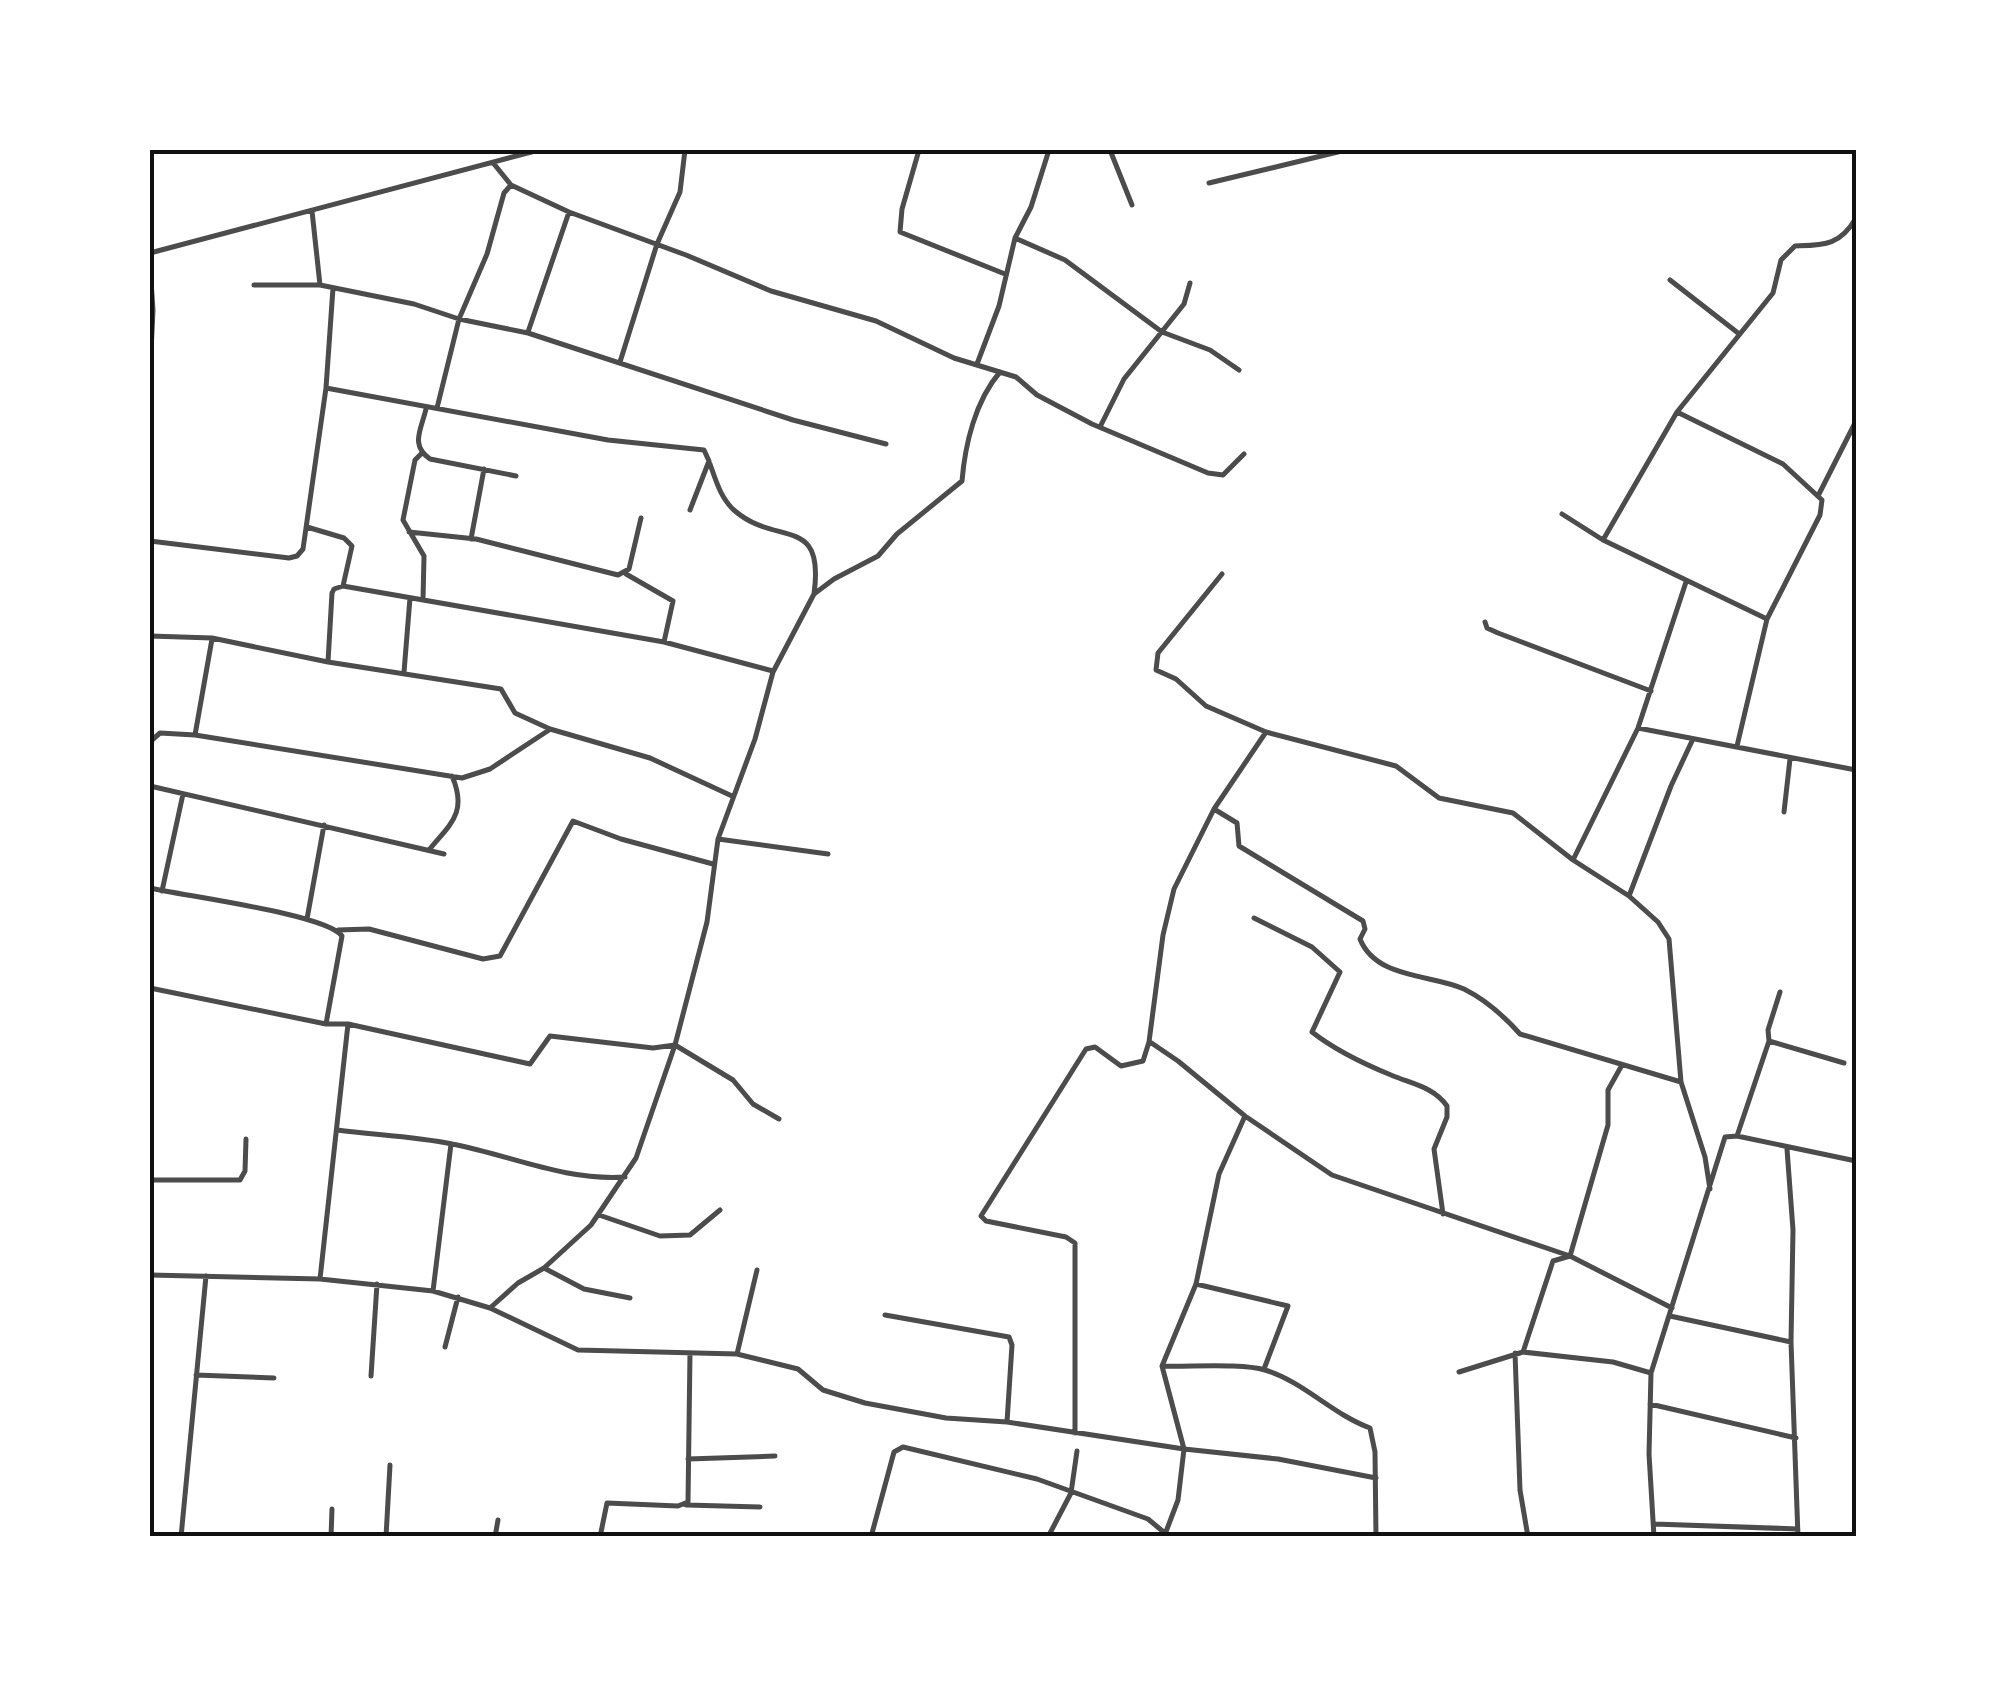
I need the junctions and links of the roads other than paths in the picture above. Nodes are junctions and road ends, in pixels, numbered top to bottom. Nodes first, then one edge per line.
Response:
1 (539, 150) edge
2 (685, 150) edge
3 (919, 150) edge
4 (1049, 150) edge
5 (1110, 150) edge
6 (1346, 150) edge
7 (494, 164) junction
8 (1208, 183) dead end
9 (511, 184) junction
10 (1132, 205) dead end
11 (312, 211) junction
12 (569, 212) junction
13 (1856, 218) edge
14 (1015, 238) junction
15 (657, 244) junction
16 (150, 253) edge
17 (150, 268) edge
18 (1006, 274) junction
19 (1670, 280) dead end
20 (1190, 283) dead end
21 (320, 285) junction
22 (254, 286) dead end
23 (334, 288) junction
24 (459, 320) junction
25 (1162, 332) junction
26 (528, 333) junction
27 (1738, 333) junction
28 (620, 362) junction
29 (977, 365) junction
30 (1240, 370) dead end
31 (1000, 372) junction
32 (150, 373) edge
33 (326, 388) junction
34 (426, 409) junction
35 (436, 409) junction
36 (1677, 412) junction
37 (1856, 421) edge
38 (1100, 427) junction
39 (886, 444) dead end
40 (422, 454) junction
41 (1244, 454) dead end
42 (709, 461) junction
43 (484, 470) junction
44 (516, 476) dead end
45 (1819, 496) junction
46 (690, 510) dead end
47 (1562, 514) dead end
48 (641, 518) dead end
49 (307, 527) junction
50 (410, 532) junction
51 (471, 538) junction
52 (1603, 540) junction
53 (150, 541) edge
54 (626, 574) junction
55 (1222, 574) dead end
56 (1686, 582) junction
57 (344, 586) junction
58 (814, 594) junction
59 (410, 598) junction
60 (423, 600) junction
61 (1767, 618) junction
62 (1484, 622) dead end
63 (150, 636) edge
64 (212, 638) junction
65 (664, 642) junction
66 (328, 662) junction
67 (404, 672) junction
68 (773, 672) junction
69 (1652, 692) junction
70 (1638, 728) junction
71 (550, 729) junction
72 (150, 731) edge
73 (1266, 732) junction
74 (160, 733) junction
75 (195, 734) junction
76 (1693, 740) junction
77 (1737, 746) junction
78 (150, 750) edge
79 (1790, 759) junction
80 (1856, 770) edge
81 (452, 776) junction
82 (150, 786) edge
83 (183, 794) junction
84 (733, 796) junction
85 (1214, 809) junction
86 (1784, 812) dead end
87 (324, 824) junction
88 (718, 839) junction
89 (429, 850) junction
90 (444, 854) dead end
91 (828, 854) dead end
92 (1573, 860) junction
93 (715, 864) junction
94 (150, 888) edge
95 (162, 890) junction
96 (1629, 896) junction
97 (1254, 918) dead end
98 (306, 919) junction
99 (338, 930) junction
100 (150, 988) edge
101 (1780, 992) dead end
102 (326, 1024) junction
103 (348, 1024) junction
104 (1149, 1042) junction
105 (1768, 1042) junction
106 (675, 1045) junction
107 (1844, 1063) dead end
108 (1622, 1065) junction
109 (1681, 1082) junction
110 (1245, 1116) junction
111 (779, 1118) dead end
112 (337, 1130) junction
113 (1736, 1136) junction
114 (246, 1139) dead end
115 (452, 1144) junction
116 (1786, 1149) junction
117 (1856, 1161) edge
118 (625, 1177) junction
119 (150, 1180) edge
120 (1710, 1189) junction
121 (720, 1210) dead end
122 (1443, 1214) junction
123 (599, 1216) junction
124 (1570, 1256) junction
125 (544, 1268) junction
126 (758, 1270) dead end
127 (150, 1275) edge
128 (206, 1276) junction
129 (320, 1279) junction
130 (377, 1284) junction
131 (1196, 1284) junction
132 (433, 1291) junction
133 (458, 1297) junction
134 (630, 1298) dead end
135 (490, 1308) junction
136 (1671, 1312) junction
137 (884, 1315) dead end
138 (1791, 1342) junction
139 (445, 1348) dead end
140 (1523, 1352) junction
141 (690, 1353) junction
142 (737, 1354) junction
143 (1514, 1354) junction
144 (1162, 1366) junction
145 (1264, 1369) junction
146 (1460, 1372) dead end
147 (1651, 1374) junction
148 (196, 1375) junction
149 (371, 1376) dead end
150 (274, 1378) dead end
151 (1650, 1404) junction
152 (1007, 1422) junction
153 (1075, 1433) junction
154 (1796, 1438) junction
155 (1184, 1449) junction
156 (1077, 1451) dead end
157 (775, 1456) dead end
158 (688, 1459) junction
159 (390, 1465) dead end
160 (1376, 1478) junction
161 (1071, 1493) junction
162 (686, 1505) junction
163 (760, 1507) dead end
164 (332, 1509) dead end
165 (498, 1520) dead end
166 (1654, 1524) junction
167 (1798, 1529) junction
168 (1166, 1536) edge
169 (181, 1537) edge
170 (331, 1537) edge
171 (386, 1537) edge
172 (496, 1537) edge
173 (600, 1537) edge
174 (871, 1537) edge
175 (1048, 1537) edge
176 (1376, 1537) edge
177 (1528, 1537) edge
178 (1654, 1537) edge
179 (1798, 1537) edge

1 - 7 street
2 - 15 street
3 - 18 street
4 - 14 street
5 - 10 street
6 - 8 street
7 - 9 street
7 - 11 street
9 - 12 street
9 - 24 street
11 - 16 street
11 - 21 street
12 - 15 street
12 - 26 street
13 - 27 street
14 - 18 street
14 - 25 street
15 - 28 street
15 - 29 street
17 - 32 street
18 - 29 street
19 - 27 street
20 - 25 street
21 - 22 street
21 - 23 street
23 - 24 street
23 - 33 street
24 - 26 street
24 - 35 street
25 - 30 street
25 - 38 street
26 - 28 street
27 - 36 street
28 - 39 street
29 - 31 street
31 - 38 street
31 - 58 street
33 - 34 street
33 - 49 street
34 - 35 street
34 - 40 street
35 - 42 street
36 - 45 street
36 - 52 street
37 - 45 street
38 - 41 street
40 - 43 street
40 - 50 street
42 - 46 street
42 - 58 street
43 - 44 street
43 - 51 street
45 - 61 street
47 - 52 street
48 - 54 street
49 - 53 street
49 - 57 street
50 - 51 street
50 - 60 street
51 - 54 street
52 - 56 street
54 - 65 street
55 - 73 street
56 - 61 street
56 - 69 street
57 - 59 street
57 - 66 street
58 - 68 street
59 - 60 street
59 - 67 street
60 - 65 street
61 - 77 street
62 - 69 street
63 - 64 street
64 - 66 street
64 - 75 street
65 - 68 street
66 - 67 street
67 - 71 street
68 - 84 street
69 - 70 street
70 - 76 street
70 - 92 street
71 - 81 street
71 - 84 street
72 - 74 street
73 - 85 street
73 - 92 street
74 - 75 street
74 - 78 street
75 - 81 street
76 - 77 street
76 - 96 street
77 - 79 street
79 - 80 street
79 - 86 street
81 - 89 street
82 - 83 street
83 - 87 street
83 - 95 street
84 - 88 street
85 - 104 street
85 - 108 street
87 - 89 street
87 - 98 street
88 - 91 street
88 - 93 street
89 - 90 street
92 - 96 street
93 - 99 street
93 - 106 street
94 - 95 street
95 - 98 street
96 - 109 street
97 - 122 street
98 - 99 street
99 - 102 street
100 - 102 street
101 - 105 street
102 - 103 street
103 - 106 street
103 - 112 street
104 - 110 street
104 - 153 street
105 - 107 street
105 - 113 street
106 - 111 street
106 - 118 street
108 - 109 street
108 - 124 street
109 - 120 street
110 - 122 street
110 - 131 street
112 - 115 street
112 - 129 street
113 - 116 street
113 - 120 street
114 - 119 street
115 - 118 street
115 - 132 street
116 - 117 street
116 - 138 street
118 - 123 street
120 - 136 street
121 - 123 street
122 - 124 street
123 - 125 street
124 - 136 street
124 - 140 street
125 - 134 street
125 - 135 street
126 - 142 street
127 - 128 street
128 - 129 street
128 - 148 street
129 - 130 street
130 - 132 street
130 - 149 street
131 - 144 street
131 - 145 street
132 - 133 street
133 - 135 street
133 - 139 street
135 - 141 street
136 - 138 street
136 - 147 street
137 - 152 street
138 - 154 street
140 - 143 street
140 - 147 street
141 - 142 street
141 - 158 street
142 - 152 street
143 - 146 street
143 - 177 street
144 - 145 street
144 - 155 street
145 - 160 street
147 - 151 street
148 - 150 street
148 - 169 street
151 - 154 street
151 - 166 street
152 - 153 street
153 - 155 street
154 - 167 street
155 - 160 street
155 - 168 street
156 - 161 street
157 - 158 street
158 - 162 street
159 - 171 street
160 - 176 street
161 - 168 street
161 - 174 street
161 - 175 street
162 - 163 street
162 - 173 street
164 - 170 street
165 - 172 street
166 - 167 street
166 - 178 street
167 - 179 street

